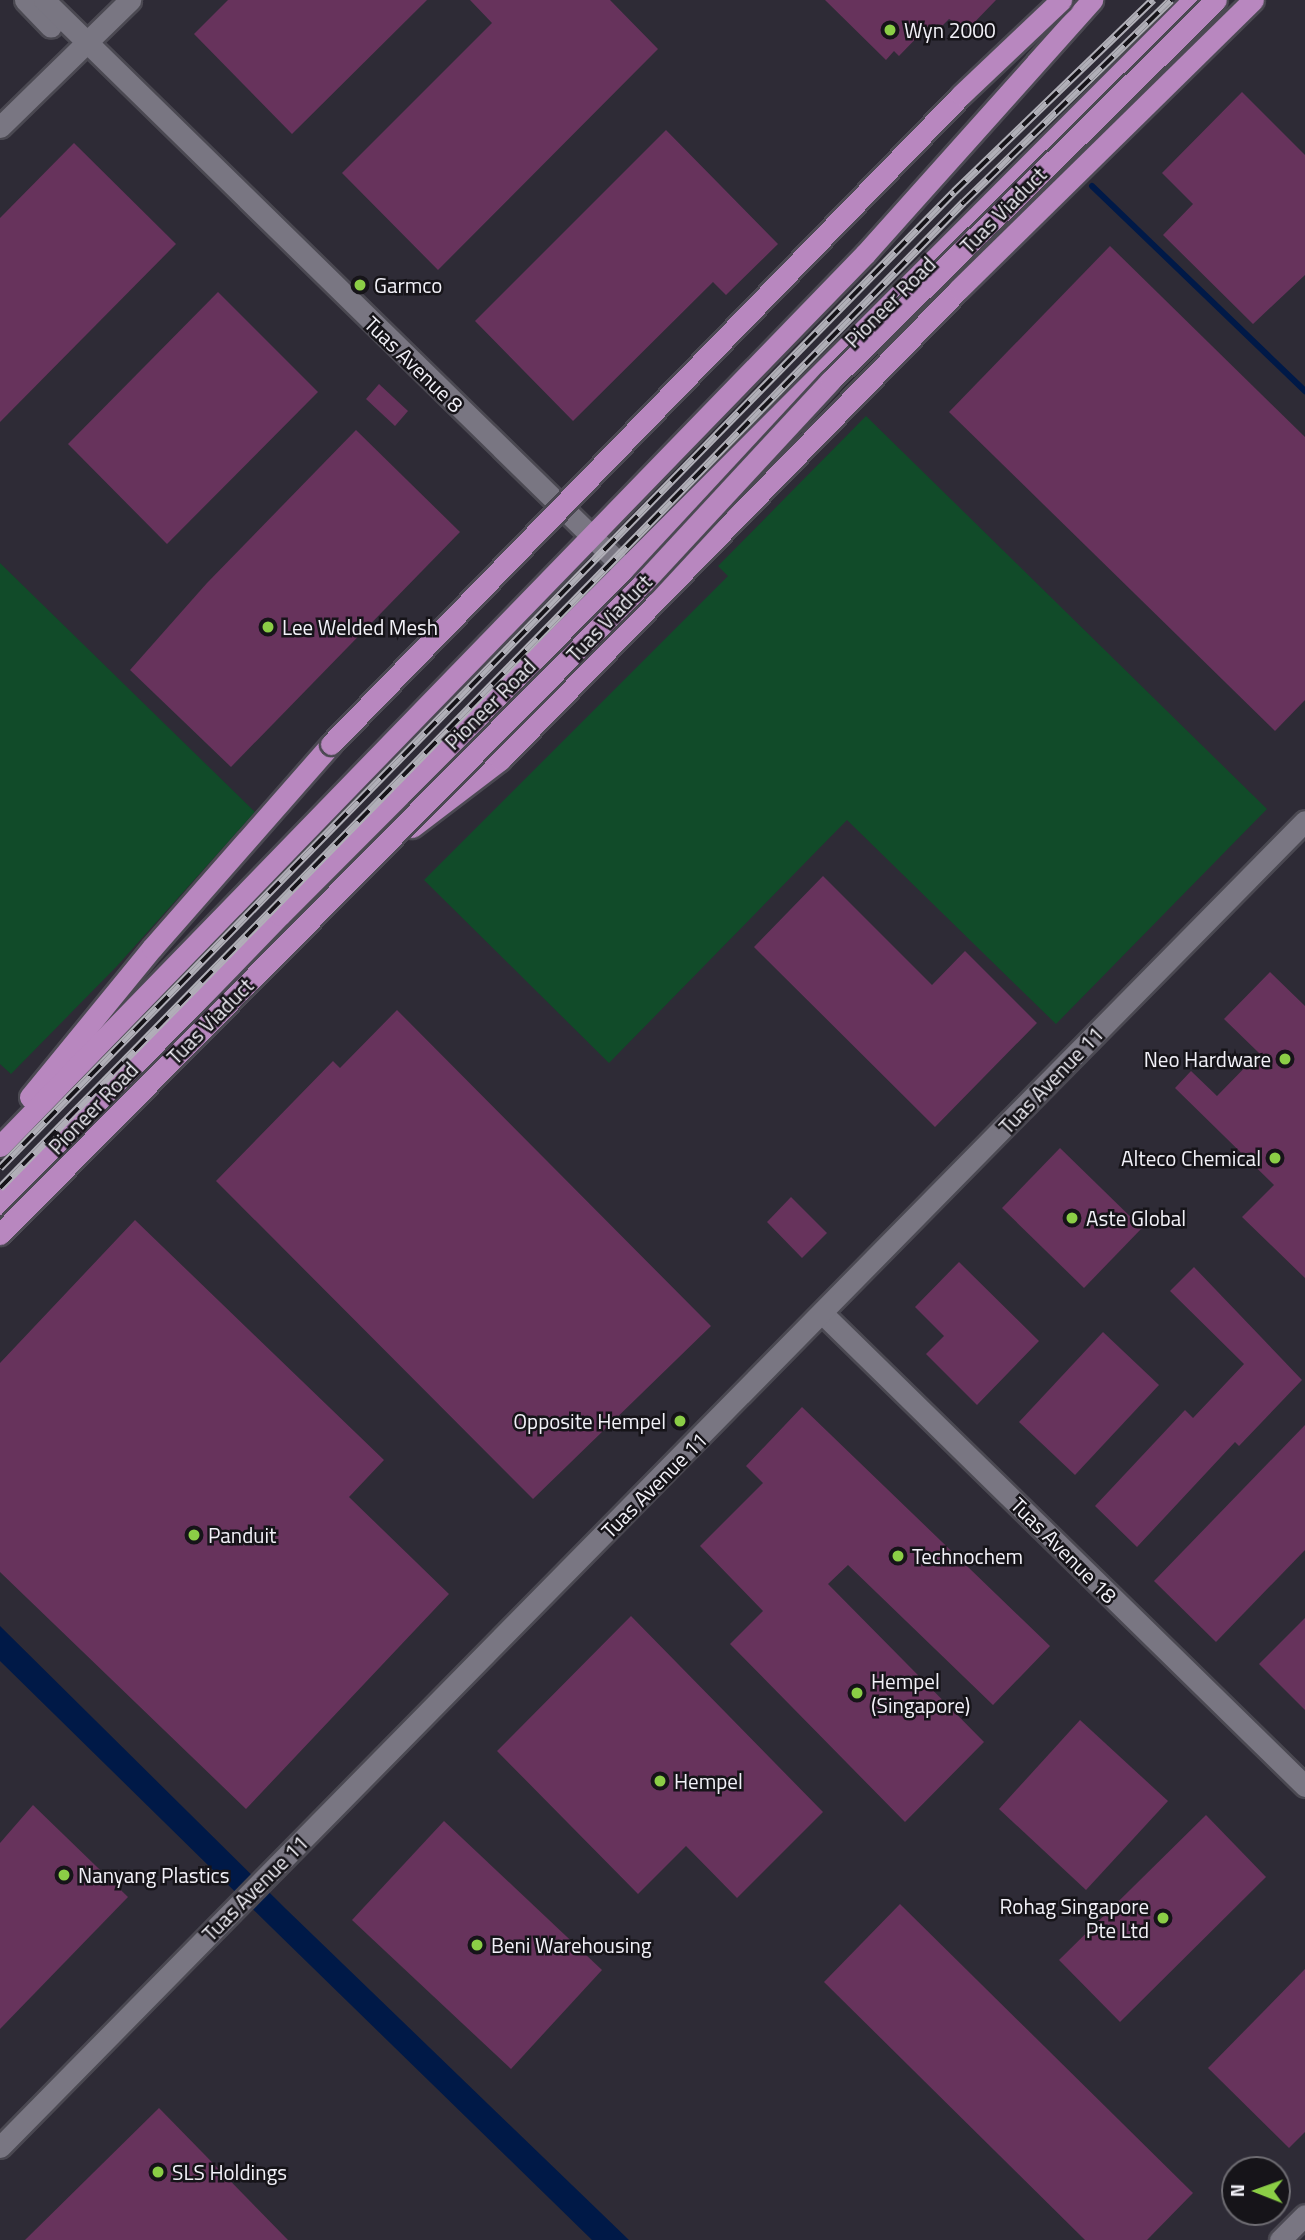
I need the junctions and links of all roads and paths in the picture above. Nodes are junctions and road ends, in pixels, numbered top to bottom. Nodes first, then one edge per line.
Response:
1 (25, 0) edge
2 (44, 0) edge
3 (130, 0) edge
4 (1061, 0) edge
5 (1092, 0) edge
6 (1193, 0) edge
7 (1216, 0) edge
8 (1253, 0) edge
9 (82, 48) junction
10 (0, 127) edge
11 (591, 536) junction
12 (625, 569) junction
13 (1305, 821) edge
14 (280, 915) junction
15 (0, 1130) edge
16 (0, 1146) edge
17 (0, 1204) edge
18 (0, 1234) edge
19 (823, 1314) junction
20 (1305, 1786) edge
21 (0, 2147) edge
22 (1305, 2215) edge
23 (1280, 2240) edge

1 - 9 street, Tuas Avenue 8
2 - 9 street, Tuas Avenue 8
3 - 9 street
4 - 15 main road, bridge
5 - 11 main road, Pioneer Road
6 - 12 main road, Pioneer Road
7 - 18 main road, Tuas Viaduct, bridge
8 - 14 main road
9 - 10 street
9 - 11 street, Tuas Avenue 8
11 - 12 street, Tuas Avenue 8
11 - 16 main road, Pioneer Road
12 - 14 main road, Pioneer Road
13 - 19 street, Tuas Avenue 11
14 - 17 main road, Pioneer Road
19 - 20 street, Tuas Avenue 18
19 - 21 street, Tuas Avenue 11
22 - 23 street

